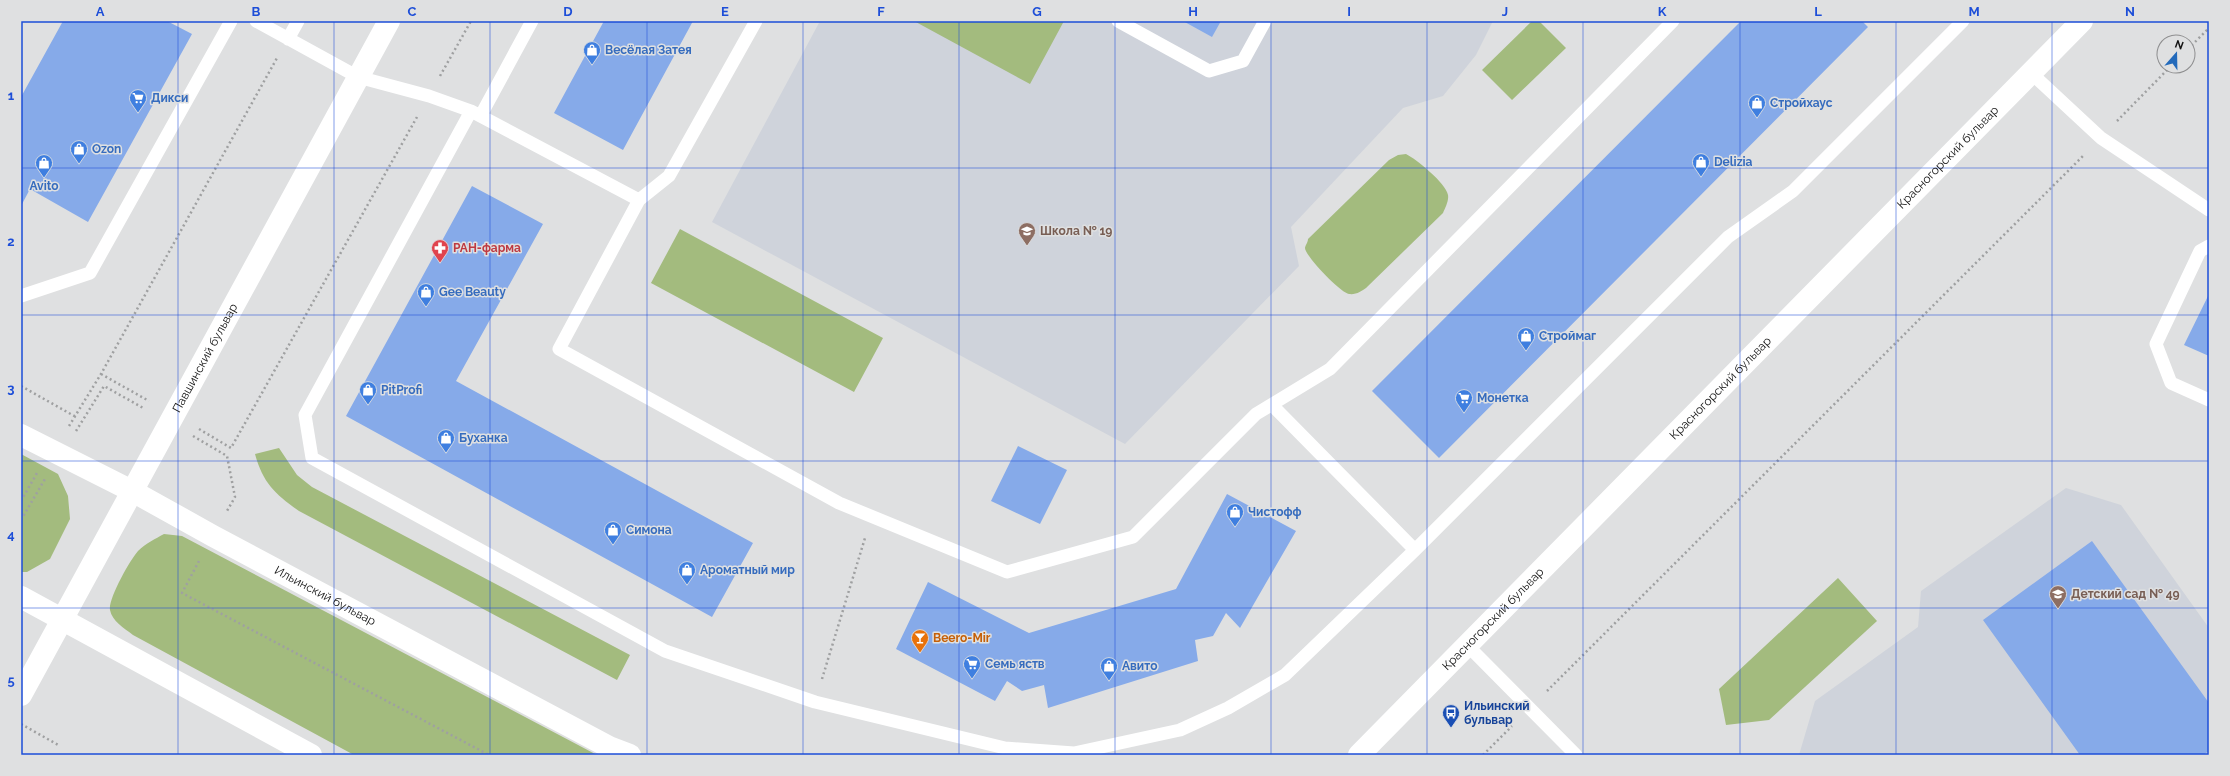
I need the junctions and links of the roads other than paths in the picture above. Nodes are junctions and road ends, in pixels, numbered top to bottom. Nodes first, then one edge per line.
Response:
1 (231, 21) edge
2 (256, 21) edge
3 (298, 21) edge
4 (389, 21) edge
5 (532, 21) edge
6 (756, 21) edge
7 (1118, 21) edge
8 (1265, 21) edge
9 (1673, 21) edge
10 (1963, 21) edge
11 (2078, 22) edge
12 (288, 38) junction
13 (2030, 72) junction
14 (358, 77) junction
15 (476, 113) junction
16 (639, 200) junction
17 (2209, 210) edge
18 (2209, 246) edge
19 (21, 296) edge
20 (2209, 400) edge
21 (1272, 405) junction
22 (21, 434) edge
23 (134, 492) junction
24 (1415, 550) junction
25 (21, 597) edge
26 (62, 620) junction
27 (1468, 646) junction
28 (21, 695) edge
29 (311, 755) edge
30 (630, 755) edge
31 (1359, 755) edge
32 (1576, 755) edge

1 - 19 lane
2 - 12 lane
3 - 12 lane
4 - 14 street, Павшинский бульвар
5 - 15 lane
6 - 16 lane
7 - 8 lane
9 - 21 lane
10 - 24 lane
11 - 13 street, Красногорский бульвар
12 - 14 lane
13 - 17 lane
13 - 27 street, Красногорский бульвар
14 - 15 lane
14 - 23 street, Павшинский бульвар
15 - 16 lane
15 - 24 lane
16 - 21 lane
18 - 20 lane
21 - 24 lane
22 - 23 street, Ильинский бульвар
23 - 26 street, Павшинский бульвар
23 - 30 street, Ильинский бульвар
25 - 26 street
26 - 28 street, Павшинский бульвар
26 - 29 street
27 - 31 street, Красногорский бульвар
27 - 32 lane

